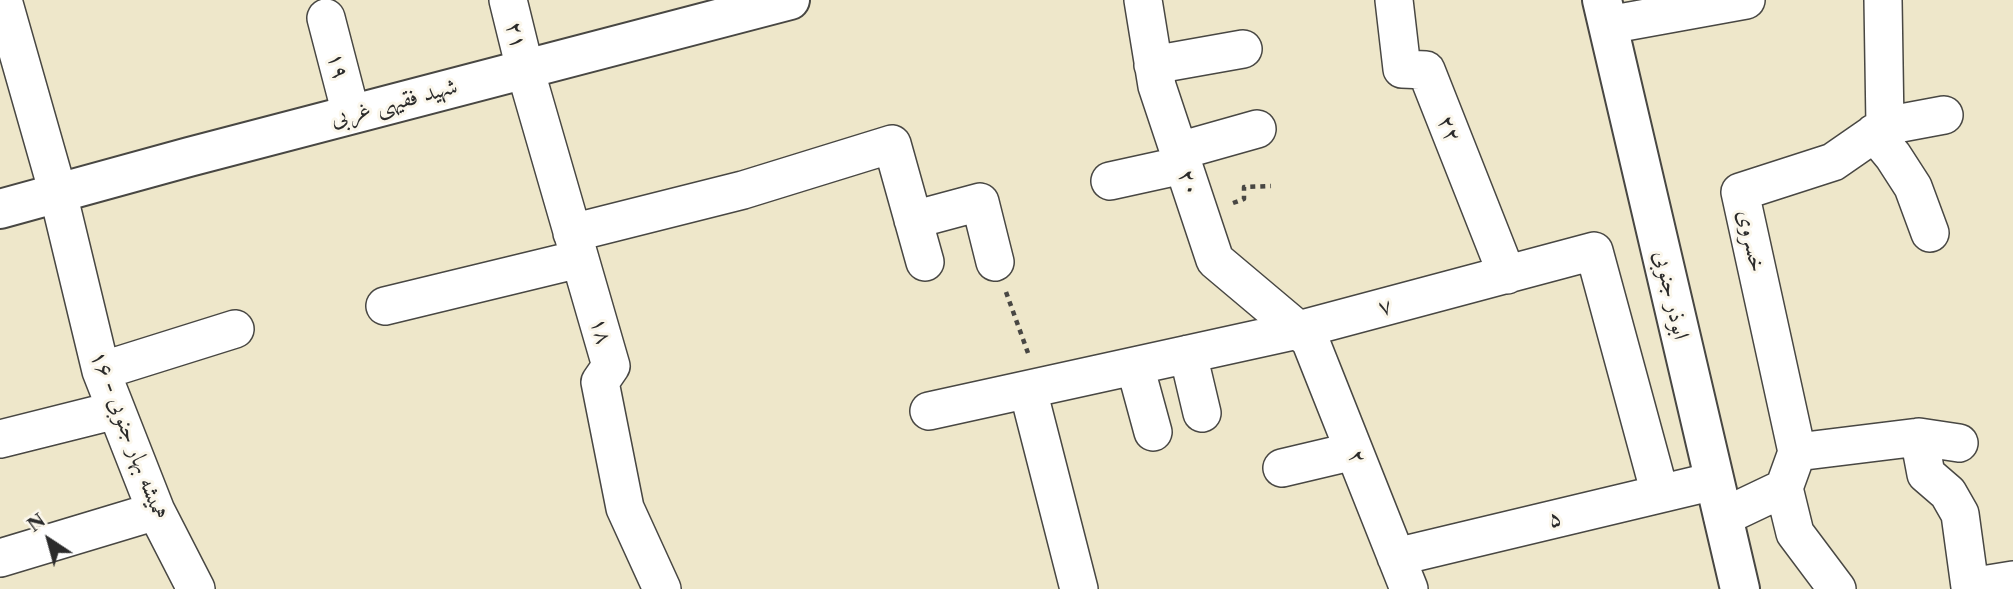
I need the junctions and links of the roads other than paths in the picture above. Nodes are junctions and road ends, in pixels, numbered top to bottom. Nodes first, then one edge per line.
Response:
1 (3, 0) edge
2 (508, 0) edge
3 (790, 0) edge
4 (1143, 0) edge
5 (1394, 0) edge
6 (1746, 0) edge
7 (1883, 0) edge
8 (1605, 12) edge
9 (326, 18) dead end
10 (1243, 49) dead end
11 (1153, 65) junction
12 (524, 69) junction
13 (351, 114) junction
14 (1944, 115) dead end
15 (1257, 129) dead end
16 (1880, 129) junction
17 (1181, 158) junction
18 (1110, 181) dead end
19 (58, 193) junction
20 (0, 209) edge
21 (913, 220) junction
22 (1930, 233) dead end
23 (576, 246) junction
24 (925, 262) dead end
25 (995, 262) road end
26 (1507, 275) junction
27 (385, 306) dead end
28 (235, 329) dead end
29 (1298, 330) junction
30 (1188, 354) junction
31 (1135, 366) junction
32 (101, 371) junction
33 (1034, 388) junction
34 (116, 410) junction
35 (929, 411) dead end
36 (1202, 413) dead end
37 (1153, 432) dead end
38 (1919, 437) junction
39 (0, 439) edge
40 (1959, 443) dead end
41 (1354, 451) junction
42 (1797, 452) junction
43 (1282, 468) dead end
44 (1784, 488) junction
45 (1660, 494) junction
46 (1718, 499) junction
47 (156, 511) junction
48 (0, 558) edge
49 (1403, 573) edge
50 (2013, 580) edge
51 (196, 589) edge
52 (662, 589) edge
53 (1079, 589) edge
54 (1740, 589) edge
55 (1837, 589) edge

1 - 19 street, همیشه بهار جنوبی - ۱۶
2 - 12 street, ۲۱
3 - 12 street, شهید فقیهی غربی
4 - 11 street, ۲۰
5 - 26 street, ۲۲
6 - 8 street
7 - 16 street
8 - 46 street, ابوذر جنوبی
9 - 13 street, ۱۹
10 - 11 street
11 - 17 street, ۲۰
12 - 13 street, شهید فقیهی غربی
12 - 23 street, ۱۸
13 - 19 street, شهید فقیهی غربی
14 - 16 street
15 - 17 street
16 - 22 street
16 - 42 street, خسروی
17 - 18 street
17 - 29 street, ۲۰
19 - 20 street, شهید فقیهی غربی
19 - 32 street, همیشه بهار جنوبی - ۱۶
21 - 23 street
21 - 24 street
21 - 25 street
23 - 27 street
23 - 52 street, ۱۸
26 - 29 street, ۷
26 - 45 street, ۷
28 - 32 street
29 - 30 street, ۷
29 - 41 street, ۲
30 - 31 street, ۷
30 - 36 street
31 - 33 street, ۷
31 - 37 street
32 - 34 street, همیشه بهار جنوبی - ۱۶
33 - 35 street, ۷
33 - 53 street
34 - 39 street
34 - 47 street, همیشه بهار جنوبی - ۱۶
38 - 40 street
38 - 42 street
38 - 50 street
41 - 43 street
41 - 49 street, ۲
42 - 44 street
44 - 46 street
44 - 55 street
45 - 46 street, ۵
45 - 49 street, ۵
46 - 54 street, ابوذر جنوبی
47 - 48 street
47 - 51 street, همیشه بهار جنوبی - ۱۶

